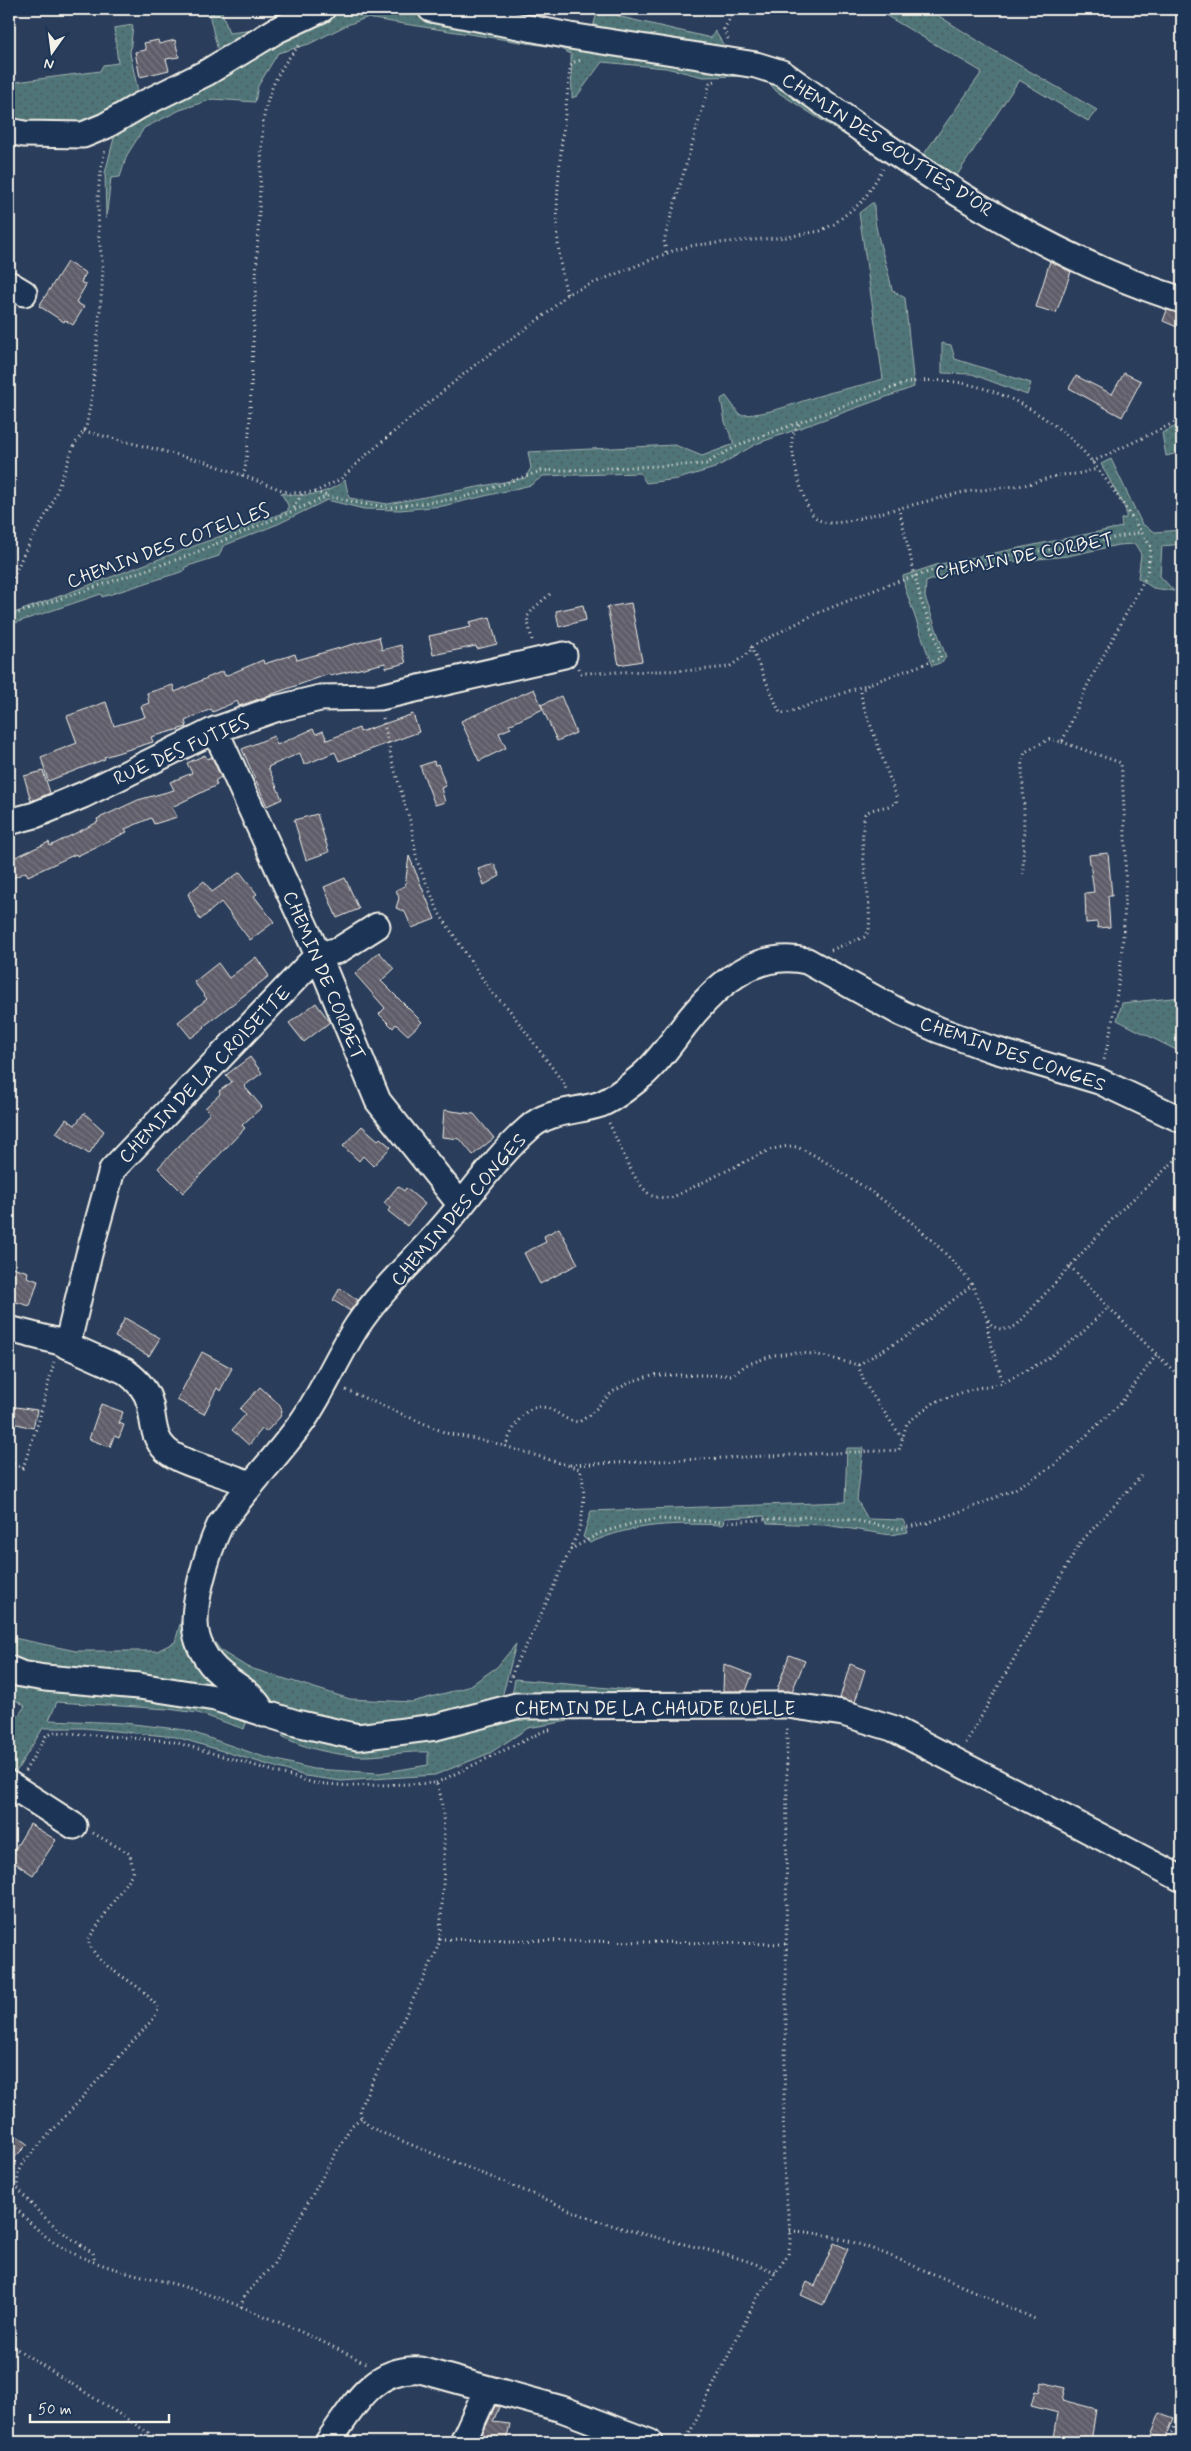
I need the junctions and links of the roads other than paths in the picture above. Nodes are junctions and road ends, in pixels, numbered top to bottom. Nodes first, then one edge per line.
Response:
1 (322, 9) edge
2 (431, 9) edge
3 (9, 131) edge
4 (1182, 300) edge
5 (561, 660) road end
6 (215, 730) junction
7 (9, 822) edge
8 (376, 926) dead end
9 (318, 955) junction
10 (1182, 1120) edge
11 (460, 1204) junction
12 (9, 1329) edge
13 (64, 1344) junction
14 (251, 1485) junction
15 (9, 1669) edge
16 (264, 1714) junction
17 (14, 1787) edge
18 (74, 1826) road end
19 (1182, 1879) edge
20 (487, 2389) junction
21 (328, 2442) edge
22 (463, 2442) edge
23 (649, 2442) edge

1 - 3 street
2 - 4 street, CHEMIN DES GOUTTES D'OR
5 - 6 street, RUE DES FUTIES
6 - 7 street, RUE DES FUTIES
6 - 9 street, CHEMIN DE CORBET
8 - 9 street
9 - 11 street, CHEMIN DE CORBET
9 - 13 street, CHEMIN DE LA CROISETTE
10 - 11 street, CHEMIN DES CONGES
11 - 14 street, CHEMIN DES CONGES
12 - 13 street
13 - 14 street
14 - 16 street, CHEMIN DES CONGES
15 - 16 street, CHEMIN DE LA CHAUDE RUELLE
16 - 19 street, CHEMIN DE LA CHAUDE RUELLE
17 - 18 street
20 - 21 street
20 - 22 street
20 - 23 street

